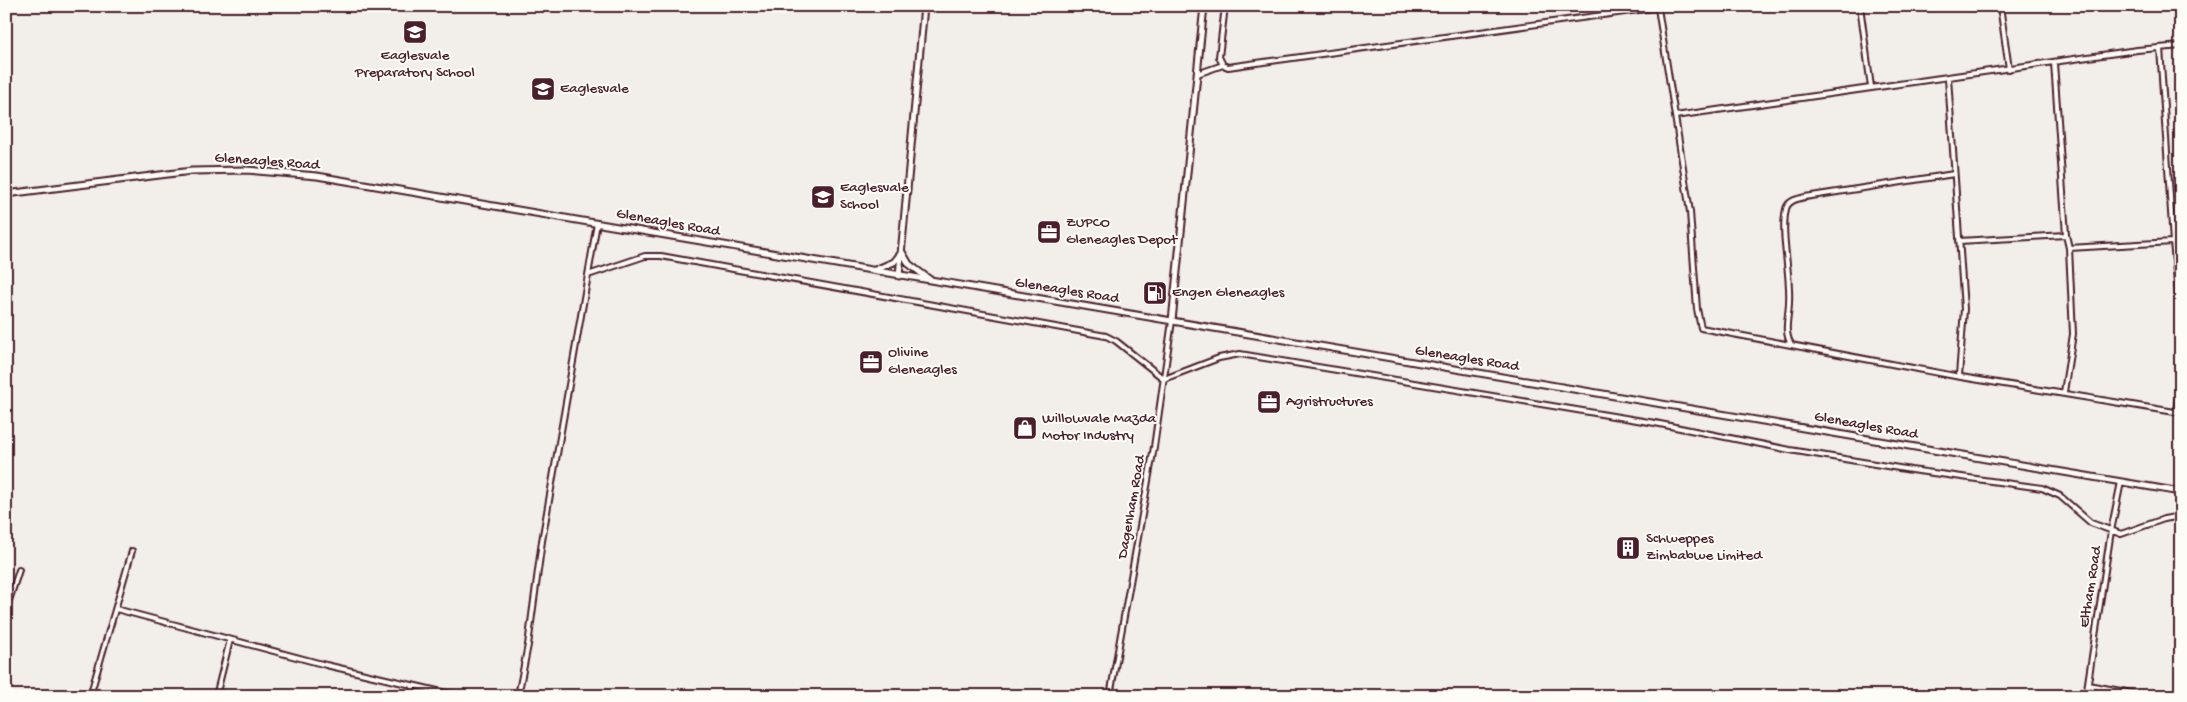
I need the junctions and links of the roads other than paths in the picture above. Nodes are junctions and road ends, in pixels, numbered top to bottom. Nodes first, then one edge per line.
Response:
1 (924, 6) edge
2 (1204, 6) edge
3 (1225, 6) edge
4 (1668, 6) edge
5 (1860, 6) edge
6 (2000, 6) edge
7 (1658, 8) junction
8 (2181, 46) edge
9 (2160, 48) junction
10 (2054, 62) junction
11 (1222, 65) junction
12 (2009, 69) junction
13 (1197, 74) junction
14 (1948, 78) junction
15 (1871, 87) junction
16 (1675, 116) junction
17 (1954, 174) junction
18 (6, 194) edge
19 (597, 223) junction
20 (2172, 226) junction
21 (2181, 226) edge
22 (2066, 235) junction
23 (1959, 241) junction
24 (2173, 242) junction
25 (2069, 248) junction
26 (902, 252) junction
27 (2175, 262) junction
28 (2181, 262) edge
29 (871, 271) junction
30 (588, 275) junction
31 (899, 276) junction
32 (931, 281) junction
33 (1172, 321) junction
34 (2181, 322) edge
35 (1791, 344) junction
36 (2181, 371) edge
37 (1959, 376) junction
38 (1164, 379) junction
39 (2064, 392) junction
40 (2176, 412) junction
41 (2181, 413) edge
42 (2121, 482) junction
43 (2181, 492) edge
44 (2181, 516) edge
45 (2111, 532) junction
46 (132, 551) dead end
47 (19, 570) dead end
48 (116, 609) junction
49 (6, 610) edge
50 (230, 640) junction
51 (2088, 685) junction
52 (413, 687) junction
53 (90, 696) edge
54 (216, 696) edge
55 (412, 696) edge
56 (459, 696) edge
57 (518, 696) edge
58 (1110, 696) edge
59 (2086, 696) edge
60 (2148, 696) edge

1 - 26 street
2 - 13 street
3 - 11 street
4 - 7 street
5 - 15 street
6 - 12 street
7 - 11 street
7 - 16 street
8 - 9 street
9 - 10 street
9 - 20 street
10 - 12 street
10 - 22 street
11 - 13 street
12 - 14 street
13 - 33 street
14 - 15 street
14 - 17 street
15 - 16 street
16 - 35 street
17 - 23 street
17 - 35 street
18 - 19 street, Gleneagles Road
19 - 29 street, Gleneagles Road
19 - 30 street
20 - 21 street
20 - 24 street
22 - 23 street
22 - 25 street
23 - 37 street
24 - 25 street
24 - 27 street
25 - 39 street
26 - 29 street
26 - 31 street
26 - 32 street
27 - 28 street
27 - 34 street
29 - 31 street, Gleneagles Road
30 - 38 street
30 - 57 street
31 - 32 street, Gleneagles Road
32 - 33 street, Gleneagles Road
33 - 38 street, Dagenham Road
33 - 42 street, Gleneagles Road
35 - 37 street
36 - 40 street
37 - 39 street
38 - 45 street
38 - 58 street, Dagenham Road
39 - 40 street
40 - 41 street
42 - 43 street, Gleneagles Road
42 - 45 street, Eltham Road
44 - 45 street
45 - 51 street, Eltham Road
46 - 48 street
47 - 49 street
48 - 50 street
48 - 53 street
50 - 52 street
50 - 54 street
51 - 59 street, Eltham Road
51 - 60 street
52 - 55 street
52 - 56 street

